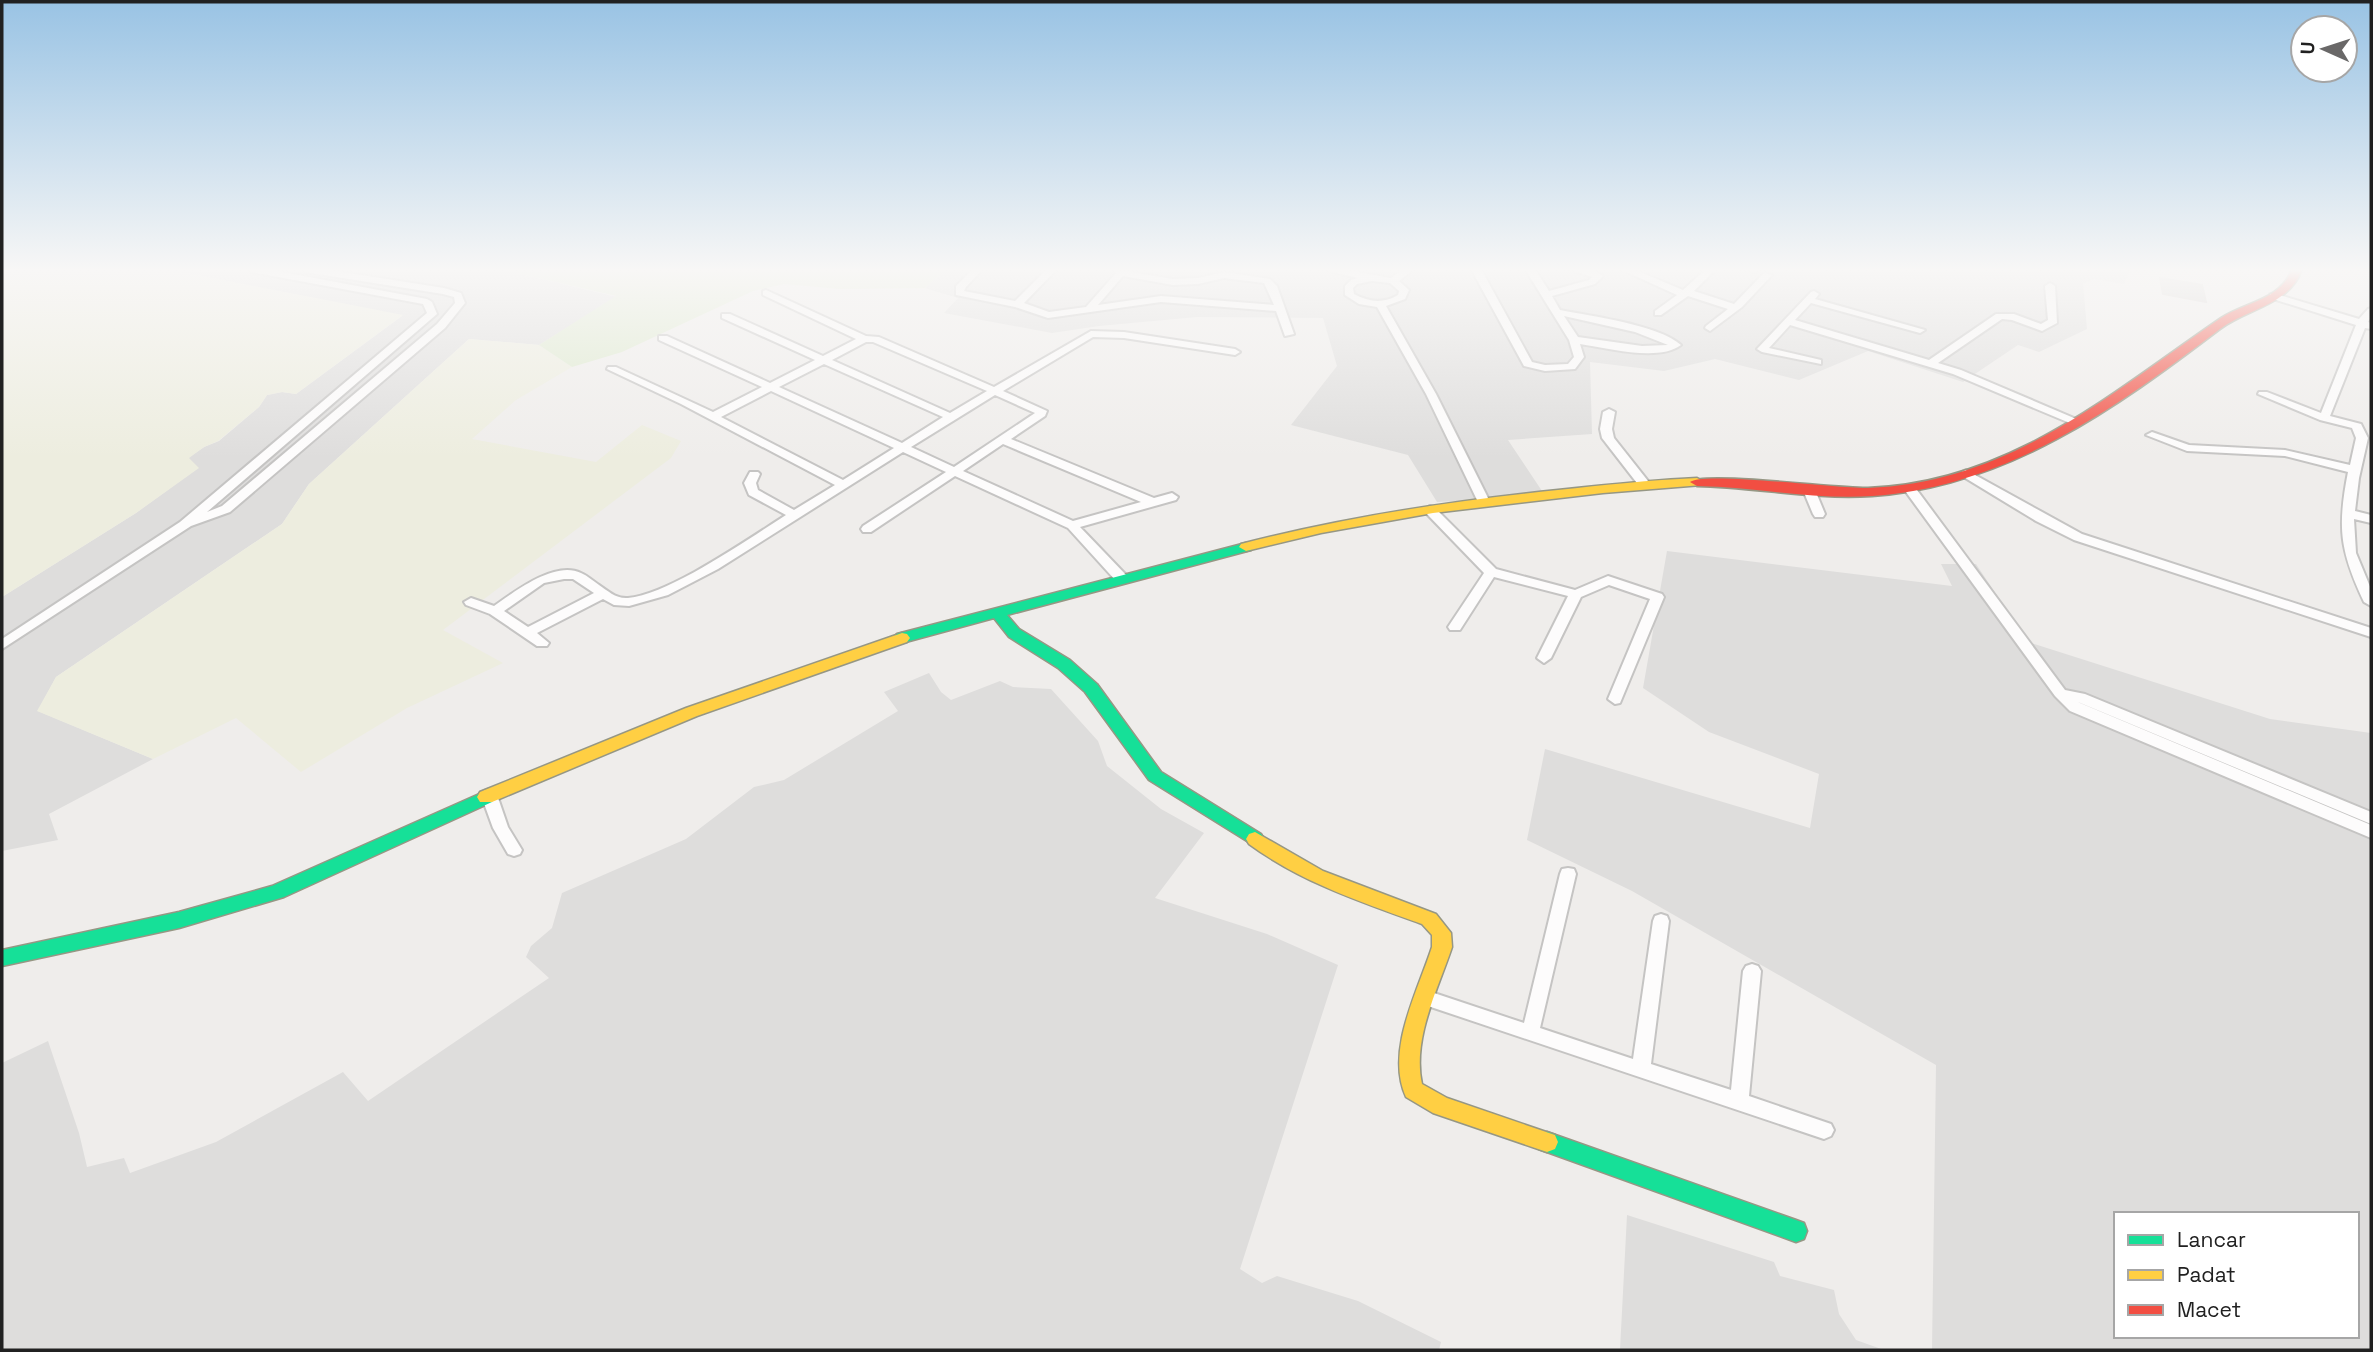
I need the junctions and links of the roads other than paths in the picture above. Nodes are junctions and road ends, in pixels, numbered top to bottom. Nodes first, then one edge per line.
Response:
1 (411, 332) edge
2 (434, 332) edge
3 (764, 332) edge
4 (849, 332) edge
5 (1099, 332) edge
6 (1100, 332) edge
7 (1396, 332) edge
8 (1511, 332) edge
9 (1569, 332) edge
10 (1643, 332) edge
11 (1780, 332) edge
12 (1824, 332) edge
13 (1977, 332) edge
14 (2209, 332) edge
15 (2363, 332) edge
16 (663, 338) dead end
17 (864, 339) junction
18 (1574, 340) junction
19 (1235, 352) dead end
20 (824, 358) junction
21 (1817, 362) dead end
22 (1930, 364) junction
23 (612, 369) dead end
24 (772, 387) junction
25 (993, 391) junction
26 (2263, 394) dead end
27 (1609, 412) dead end
28 (951, 416) junction
29 (712, 417) junction
30 (2324, 418) junction
31 (2077, 423) junction
32 (2357, 426) junction
33 (2371, 428) edge
34 (2152, 435) dead end
35 (1003, 440) junction
36 (904, 448) junction
37 (2356, 470) junction
38 (955, 472) junction
39 (754, 474) dead end
40 (1966, 474) junction
41 (844, 485) junction
42 (1644, 485) junction
43 (1809, 489) junction
44 (1910, 489) junction
45 (1172, 498) dead end
46 (1152, 502) junction
47 (1484, 502) junction
48 (1430, 510) junction
49 (1819, 514) dead end
50 (2350, 514) junction
51 (794, 515) junction
52 (2371, 519) edge
53 (184, 525) junction
54 (1072, 525) junction
55 (867, 529) dead end
56 (1491, 572) junction
57 (1122, 579) junction
58 (603, 594) junction
59 (1576, 594) junction
60 (471, 602) dead end
61 (2371, 602) edge
62 (495, 611) junction
63 (997, 612) junction
64 (1455, 626) dead end
65 (529, 632) junction
66 (2371, 633) edge
67 (542, 643) dead end
68 (2, 645) edge
69 (1544, 658) dead end
70 (2060, 694) junction
71 (1615, 699) dead end
72 (489, 795) junction
73 (2371, 818) edge
74 (2371, 832) edge
75 (514, 850) dead end
76 (1568, 874) dead end
77 (1661, 921) dead end
78 (2, 958) edge
79 (1752, 971) dead end
80 (1428, 999) junction
81 (1530, 1033) junction
82 (1642, 1072) junction
83 (1740, 1100) junction
84 (1824, 1130) dead end
85 (1796, 1231) dead end

1 - 53 street
2 - 53 street
3 - 20 street
4 - 17 street
5 - 25 street
6 - 19 street
7 - 47 street
8 - 18 street
9 - 18 street
10 - 18 street
11 - 21 street
12 - 22 street
13 - 22 street
14 - 31 main road
15 - 30 street
16 - 24 street
17 - 20 street
17 - 25 street
20 - 24 street
20 - 28 street
22 - 31 street
23 - 29 street
24 - 29 street
24 - 36 street
25 - 28 street
25 - 35 street
26 - 30 street
27 - 42 street
28 - 36 street
29 - 41 street
30 - 32 street
31 - 40 main road
32 - 33 street
32 - 37 street
34 - 37 street
35 - 38 street
35 - 46 street
36 - 38 street
36 - 41 street
37 - 50 street
38 - 54 street
38 - 55 street
39 - 51 street
40 - 44 main road
40 - 66 street
41 - 51 street
42 - 43 main road
42 - 47 main road
43 - 44 main road
43 - 49 street
44 - 70 street
45 - 46 street
46 - 54 street
47 - 48 main road
48 - 56 street
48 - 57 main road
50 - 52 street
50 - 61 street
51 - 58 street
53 - 68 street
54 - 57 street
56 - 59 street
56 - 64 street
57 - 63 main road
58 - 62 street
58 - 65 street
59 - 69 street
59 - 71 street
60 - 62 street
62 - 65 street
63 - 72 main road
63 - 80 main road
65 - 67 street
70 - 73 street
70 - 74 street
72 - 75 street
72 - 78 main road
76 - 81 street
77 - 82 street
79 - 83 street
80 - 81 street
80 - 85 main road
81 - 82 street
82 - 83 street
83 - 84 street

